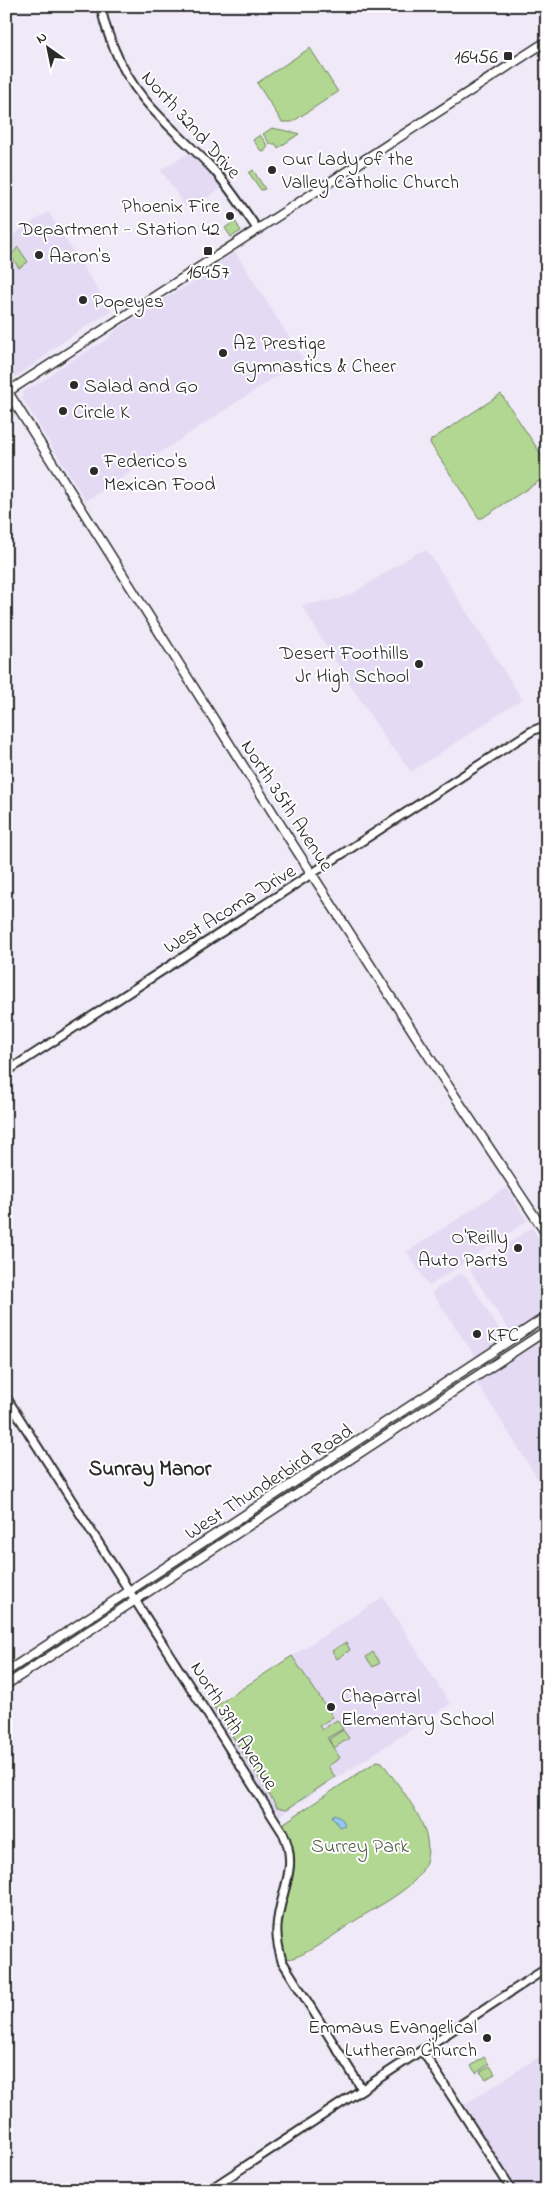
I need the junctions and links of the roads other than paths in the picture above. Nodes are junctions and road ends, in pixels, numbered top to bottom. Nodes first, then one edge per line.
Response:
1 (101, 6) edge
2 (547, 42) edge
3 (258, 230) junction
4 (7, 391) edge
5 (547, 725) edge
6 (313, 874) junction
7 (6, 1072) edge
8 (547, 1235) edge
9 (547, 1316) edge
10 (547, 1330) edge
11 (6, 1396) edge
12 (130, 1591) junction
13 (136, 1600) junction
14 (6, 1672) edge
15 (6, 1685) edge
16 (547, 1968) edge
17 (422, 2050) junction
18 (362, 2089) junction
19 (209, 2190) edge
20 (512, 2190) edge

1 - 3 street, North 32nd Drive
2 - 3 main road
3 - 4 main road
4 - 6 main road, North 35th Avenue
5 - 6 street, West Acoma Drive
6 - 7 street, West Acoma Drive
6 - 8 main road, North 35th Avenue
9 - 12 main road, West Thunderbird Road
10 - 13 main road, West Thunderbird Road
11 - 12 street, North 39th Avenue
12 - 13 street, North 39th Avenue
12 - 14 main road, West Thunderbird Road
13 - 15 main road, West Thunderbird Road
13 - 18 street, North 39th Avenue
16 - 17 street
17 - 18 street
17 - 20 street
18 - 19 street

